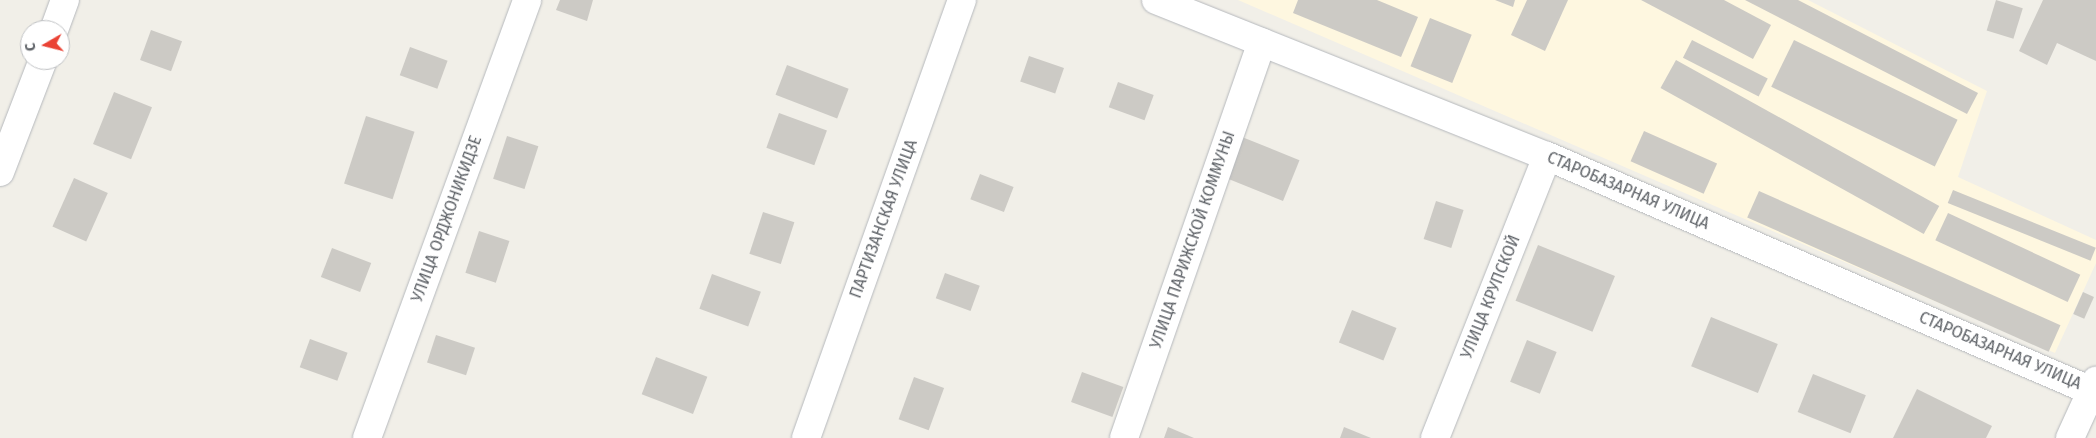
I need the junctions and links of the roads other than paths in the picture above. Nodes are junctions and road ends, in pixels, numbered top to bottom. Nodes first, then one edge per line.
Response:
1 (65, 0) edge
2 (527, 0) edge
3 (962, 0) edge
4 (1156, 0) edge
5 (58, 20) edge
6 (1262, 42) junction
7 (39, 70) edge
8 (1548, 156) junction
9 (0, 172) edge
10 (2095, 388) edge
11 (367, 438) edge
12 (806, 438) edge
13 (1124, 438) edge
14 (1435, 438) edge
15 (2070, 438) edge

1 - 5 street
2 - 11 street, УЛИЦА ОРДЖОНИКИДЗЕ
3 - 12 street, ПАРТИЗАНСКАЯ УЛИЦА
4 - 6 street, СТАРОБАЗАРНАЯ УЛИЦА
6 - 8 street, СТАРОБАЗАРНАЯ УЛИЦА
6 - 13 street, УЛИЦА ПАРИЖСКОЙ КОММУНЫ
7 - 9 street
8 - 10 street, СТАРОБАЗАРНАЯ УЛИЦА
8 - 14 street, УЛИЦА КРУПСКОЙ
10 - 15 street

